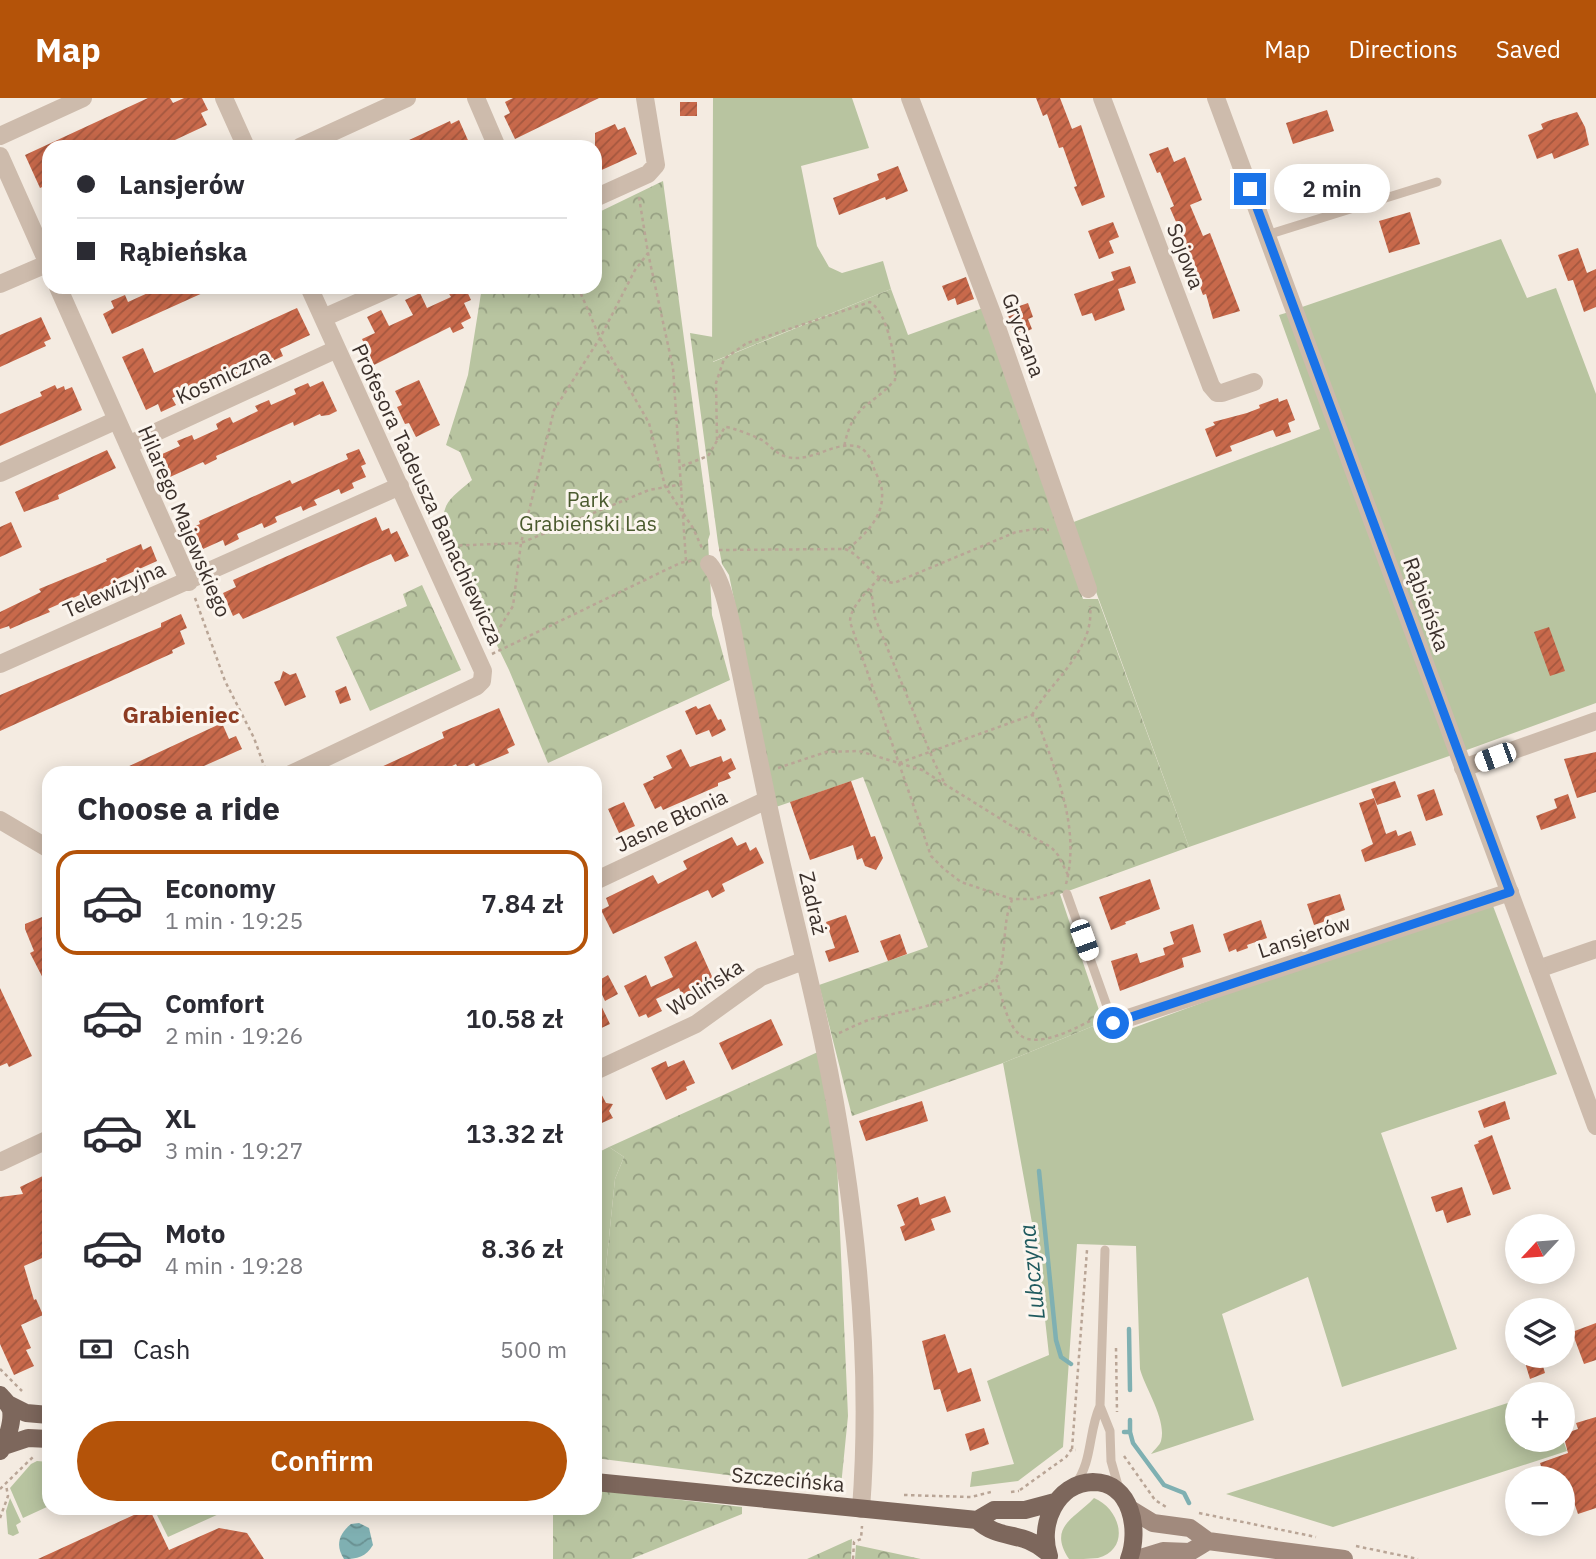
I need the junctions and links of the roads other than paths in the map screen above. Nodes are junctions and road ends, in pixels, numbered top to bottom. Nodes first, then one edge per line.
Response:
1 (83, 98) edge
2 (224, 98) edge
3 (407, 98) edge
4 (476, 98) edge
5 (645, 98) edge
6 (910, 98) edge
7 (1102, 98) edge
8 (1216, 98) edge
9 (0, 136) edge
10 (243, 140) edge
11 (315, 140) edge
12 (494, 140) edge
13 (0, 156) edge
14 (1437, 182) dead end
15 (602, 195) edge
16 (1267, 235) junction
17 (42, 249) edge
18 (42, 267) edge
19 (0, 284) edge
20 (61, 294) edge
21 (312, 294) edge
22 (377, 294) edge
23 (323, 318) junction
24 (337, 349) junction
25 (1254, 382) dead end
26 (117, 420) junction
27 (128, 445) junction
28 (0, 473) edge
29 (400, 486) junction
30 (707, 560) road end
31 (189, 582) junction
32 (1088, 589) road end
33 (0, 664) edge
34 (1596, 721) edge
35 (308, 766) edge
36 (1463, 768) junction
37 (767, 800) junction
38 (0, 820) edge
39 (42, 845) edge
40 (602, 878) edge
41 (1067, 891) road end
42 (1510, 892) junction
43 (1596, 949) edge
44 (803, 961) junction
45 (1538, 969) junction
46 (1111, 1016) joint
47 (602, 1068) edge
48 (1596, 1126) edge
49 (42, 1142) edge
50 (0, 1162) edge
51 (1105, 1250) dead end
52 (4, 1399) edge
53 (1100, 1406) junction
54 (42, 1414) edge
55 (42, 1443) edge
56 (2, 1449) edge
57 (602, 1483) edge
58 (1071, 1490) junction
59 (1055, 1502) junction
60 (1127, 1504) junction
61 (861, 1509) junction
62 (977, 1520) junction
63 (1208, 1541) junction
64 (1350, 1553) edge
65 (1049, 1556) edge
66 (1129, 1559) edge
67 (1137, 1559) edge

1 - 9 street
2 - 10 street
3 - 11 street
4 - 12 street
5 - 15 street
6 - 32 street, Gryczana
7 - 25 street, Sojowa
8 - 16 street, Rąbieńska
13 - 17 street
14 - 16 lane
16 - 36 street, Rąbieńska
18 - 19 street
20 - 26 street, Hilarego Majewskiego
21 - 23 street, Profesora Tadeusza Banachiewicza
22 - 23 street
23 - 24 street, Profesora Tadeusza Banachiewicza
24 - 27 street, Kosmiczna
24 - 29 street, Profesora Tadeusza Banachiewicza
26 - 27 street, Hilarego Majewskiego
26 - 28 street
27 - 31 street, Hilarego Majewskiego
29 - 31 street, Telewizyjna
29 - 35 street, Profesora Tadeusza Banachiewicza
30 - 37 street, Zadraż
31 - 33 street, Telewizyjna
34 - 36 street
36 - 42 street, Rąbieńska
37 - 40 street, Jasne Błonia
37 - 44 street, Zadraż
38 - 39 street
41 - 46 lane
42 - 45 street, Rąbieńska
42 - 46 street, Lansjerów
43 - 45 street
44 - 47 street, Wolińska
44 - 61 street, Zadraż
45 - 48 street, Rąbieńska
49 - 50 street
51 - 53 lane
52 - 54 main road
52 - 56 main road
53 - 58 lane
53 - 60 lane
55 - 56 main road
57 - 61 main road, Szczecińska
58 - 59 main road
58 - 60 main road
59 - 62 main road, Szczecińska
59 - 65 main road
60 - 63 main road
60 - 66 main road
61 - 62 main road, Szczecińska
62 - 65 main road, Szczecińska
63 - 64 main road
63 - 67 main road

